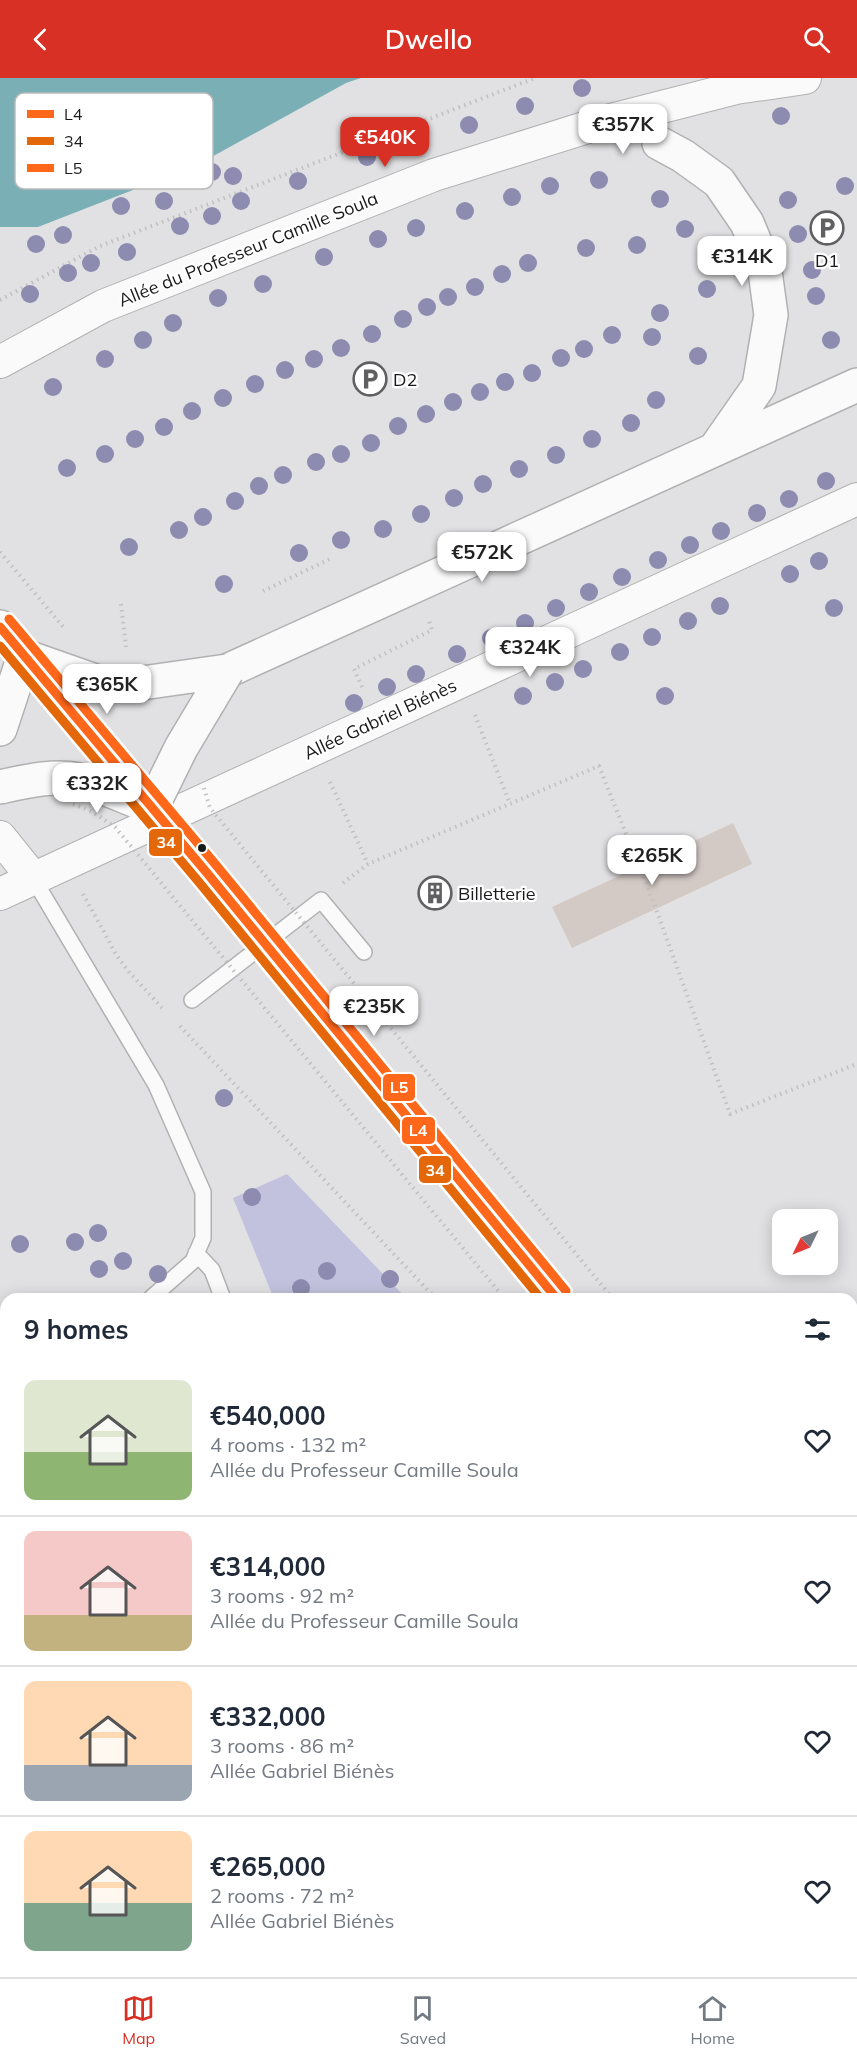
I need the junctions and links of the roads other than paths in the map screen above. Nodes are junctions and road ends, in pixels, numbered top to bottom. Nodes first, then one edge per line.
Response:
1 (805, 78) edge
2 (607, 121) junction
3 (659, 143) joint
4 (0, 362) edge
5 (857, 385) edge
6 (715, 449) junction
7 (857, 499) edge
8 (0, 627) edge
9 (24, 656) junction
10 (227, 670) junction
11 (0, 729) edge
12 (0, 787) edge
13 (164, 810) junction
14 (0, 837) edge
15 (33, 878) junction
16 (0, 894) edge
17 (276, 935) junction
18 (364, 952) dead end
19 (292, 954) dead end
20 (192, 1000) dead end
21 (196, 1253) junction
22 (157, 1293) edge
23 (221, 1293) edge
24 (552, 1293) edge

1 - 2 street, Allée du Professeur Camille Soula
2 - 3 street
2 - 4 street, Allée du Professeur Camille Soula
3 - 6 main road
5 - 6 main road
6 - 10 main road
7 - 13 street, Allée Gabriel Biénès
8 - 9 main road
9 - 10 main road, bridge
9 - 11 main road
9 - 13 main road
10 - 13 main road, bridge
12 - 13 main road
13 - 15 street, Allée Gabriel Biénès
13 - 17 lane
13 - 24 main road, bridge
14 - 15 street
15 - 16 street, Allée Gabriel Biénès
15 - 21 lane
17 - 18 lane
17 - 19 lane
17 - 20 lane
21 - 22 lane
21 - 23 lane

